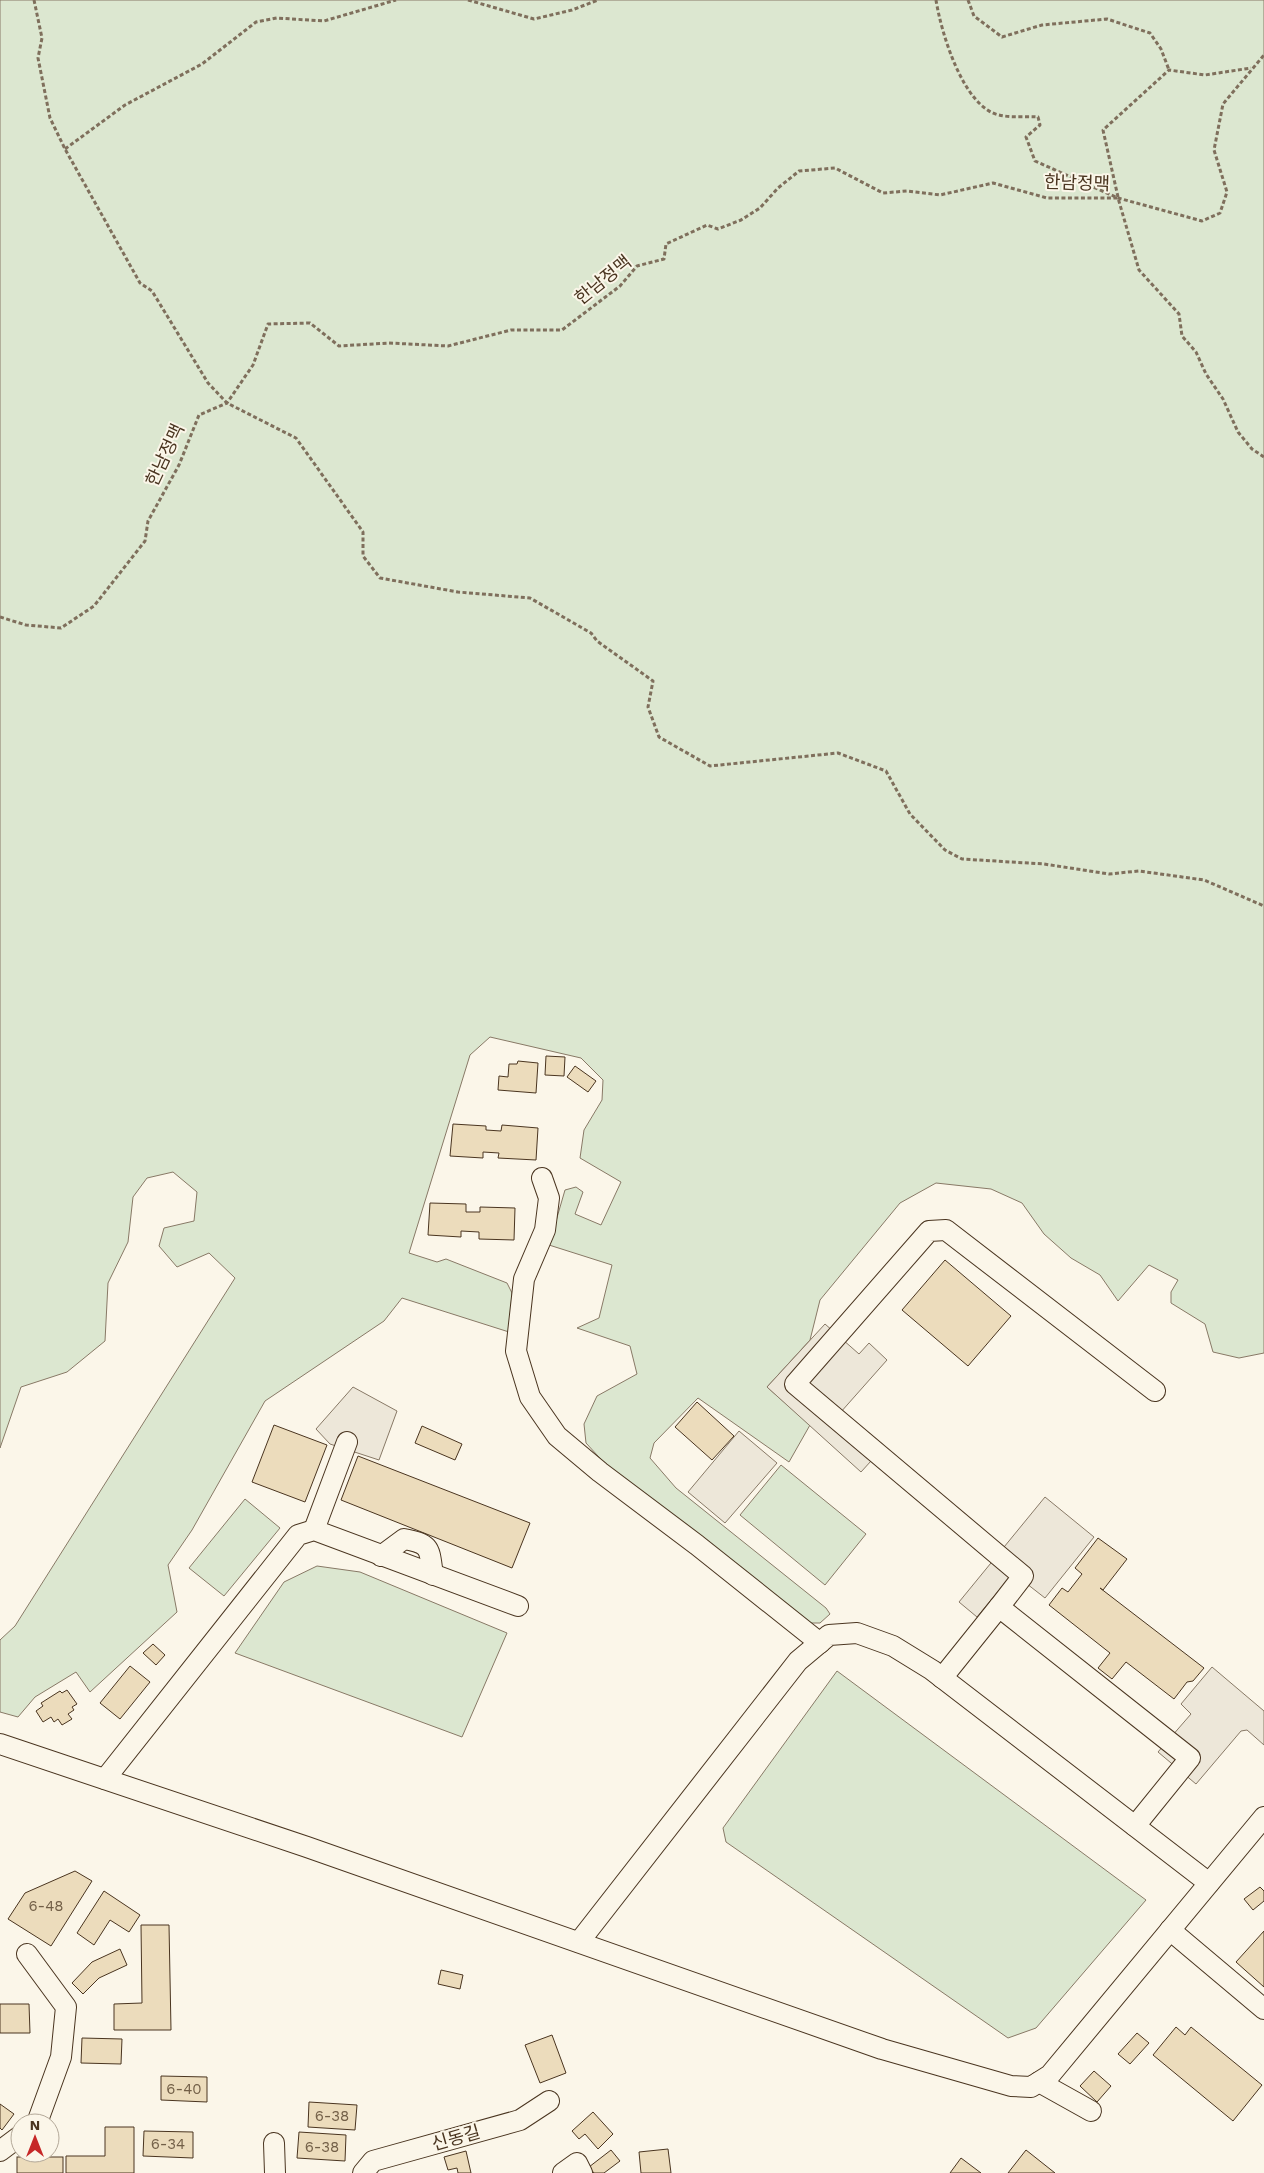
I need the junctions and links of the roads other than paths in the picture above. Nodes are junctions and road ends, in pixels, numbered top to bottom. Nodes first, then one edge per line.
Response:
1 (542, 1178) dead end
2 (1154, 1391) dead end
3 (347, 1442) dead end
4 (314, 1530) junction
5 (381, 1556) junction
6 (433, 1575) junction
7 (518, 1606) dead end
8 (998, 1607) junction
9 (820, 1643) junction
10 (942, 1678) junction
11 (0, 1744) edge
12 (105, 1779) junction
13 (1264, 1817) edge
14 (1135, 1826) junction
15 (1209, 1883) junction
16 (1170, 1930) junction
17 (579, 1942) junction
18 (27, 1954) dead end
19 (1264, 2009) edge
20 (1039, 2082) junction
21 (549, 2101) dead end
22 (1091, 2111) dead end
23 (41, 2113) edge
24 (274, 2143) dead end
25 (276, 2173) edge
26 (363, 2173) edge
27 (563, 2173) edge
28 (582, 2173) edge

1 - 9 street
2 - 8 street
3 - 4 street
4 - 5 street
4 - 12 street
5 - 6 street
5 - 6 street
6 - 7 street
8 - 10 street
8 - 14 street
9 - 10 street
9 - 17 street
10 - 14 street
11 - 12 street
12 - 17 street
13 - 15 street
14 - 15 street
15 - 16 street
16 - 19 street
16 - 20 street
17 - 20 street
18 - 23 street
20 - 22 street
21 - 26 street, 신동길
24 - 25 street
27 - 28 street

